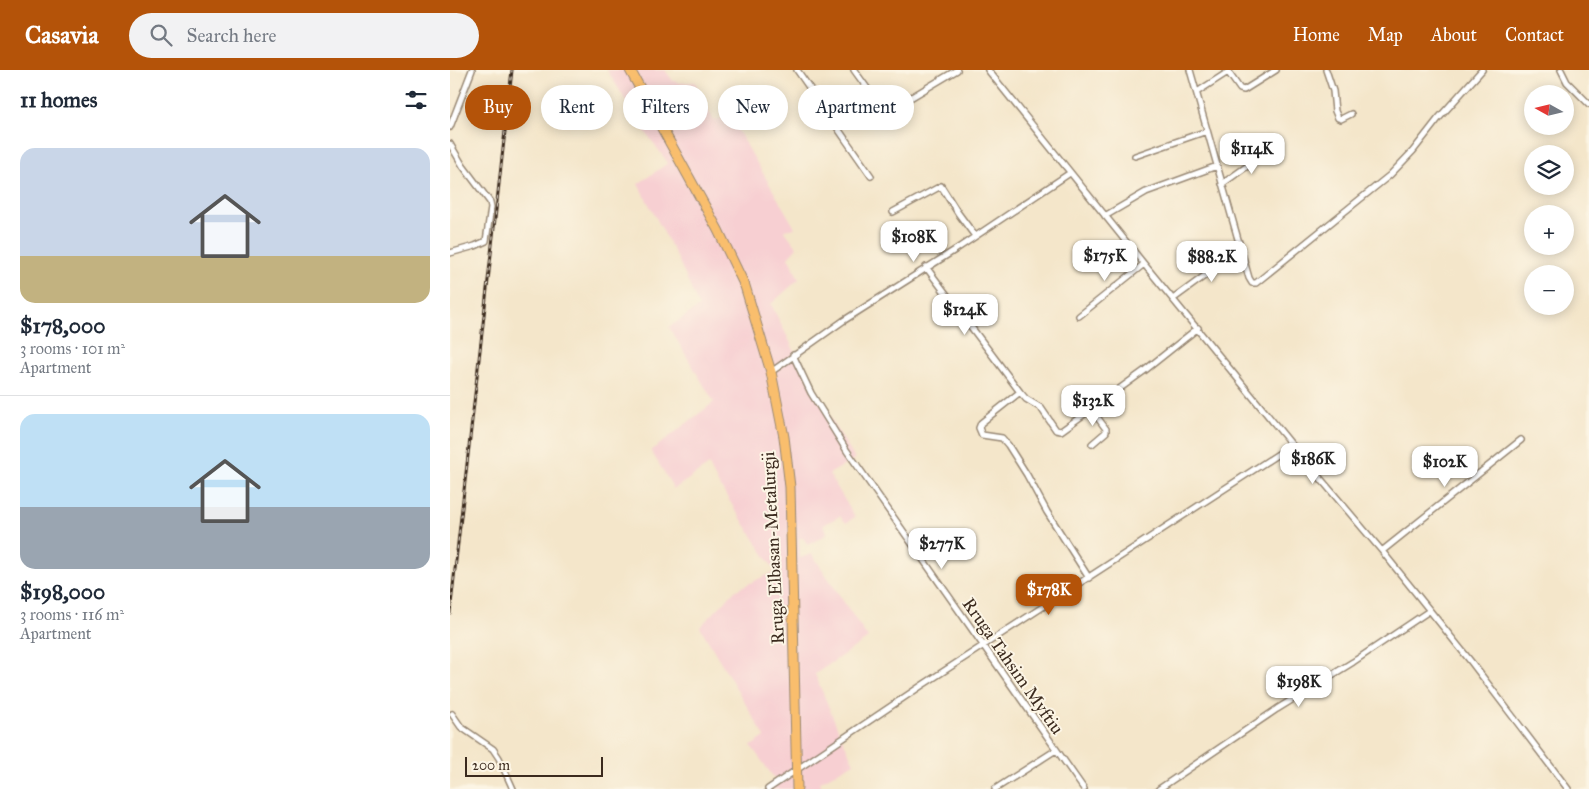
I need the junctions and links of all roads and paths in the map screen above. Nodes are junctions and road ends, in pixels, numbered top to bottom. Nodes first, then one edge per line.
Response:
1 (472, 70) edge
2 (630, 70) edge
3 (797, 70) edge
4 (854, 70) edge
5 (958, 70) edge
6 (988, 70) edge
7 (1190, 70) edge
8 (1276, 70) edge
9 (1326, 70) edge
10 (1482, 70) edge
11 (1561, 70) edge
12 (1197, 92) junction
13 (1589, 104) edge
14 (1351, 114) dead end
15 (450, 127) edge
16 (1207, 131) junction
17 (450, 144) edge
18 (1270, 150) dead end
19 (1135, 156) dead end
20 (1217, 166) junction
21 (1070, 173) junction
22 (871, 176) dead end
23 (1222, 184) junction
24 (892, 212) dead end
25 (1105, 216) junction
26 (975, 236) junction
27 (1240, 250) junction
28 (450, 253) edge
29 (1144, 264) junction
30 (926, 267) junction
31 (1173, 299) junction
32 (1079, 316) dead end
33 (1198, 328) junction
34 (793, 356) junction
35 (771, 372) junction
36 (1020, 392) junction
37 (1092, 410) junction
38 (1521, 440) dead end
39 (1092, 444) dead end
40 (1292, 445) junction
41 (1382, 551) junction
42 (1089, 578) junction
43 (1429, 611) junction
44 (983, 646) junction
45 (452, 714) dead end
46 (1056, 750) junction
47 (796, 770) junction
48 (513, 789) edge
49 (768, 789) edge
50 (797, 789) edge
51 (995, 789) edge
52 (1084, 789) edge
53 (1159, 789) edge
54 (1568, 789) edge

1 - 15 street
2 - 35 main road, Rruga Elbasan-Metalurgji
3 - 22 street
4 - 5 street
6 - 21 street
7 - 12 street
8 - 12 street
9 - 14 street
10 - 27 street
11 - 13 street
12 - 16 street
16 - 19 street
16 - 20 street
17 - 28 street
18 - 23 street
20 - 23 street
20 - 25 street
21 - 25 street
21 - 26 street
23 - 27 street
24 - 26 street
25 - 29 street
26 - 30 street
27 - 31 street
29 - 31 street
29 - 32 street
30 - 34 street
30 - 36 street
31 - 33 street
33 - 37 street
33 - 40 street
34 - 35 street
34 - 44 street, Rruga Tahsim Myftiu
35 - 47 main road, Rruga Elbasan-Metalurgji
36 - 37 street
36 - 42 street
37 - 39 street
38 - 41 street
40 - 41 street
40 - 42 street
41 - 43 street
42 - 44 street
43 - 53 street
43 - 54 street
44 - 46 street, Rruga Tahsim Myftiu
44 - 47 street
45 - 48 street
46 - 51 street
46 - 52 street, Rruga Tahsim Myftiu
47 - 49 street
47 - 50 main road, Rruga Elbasan-Metalurgji

